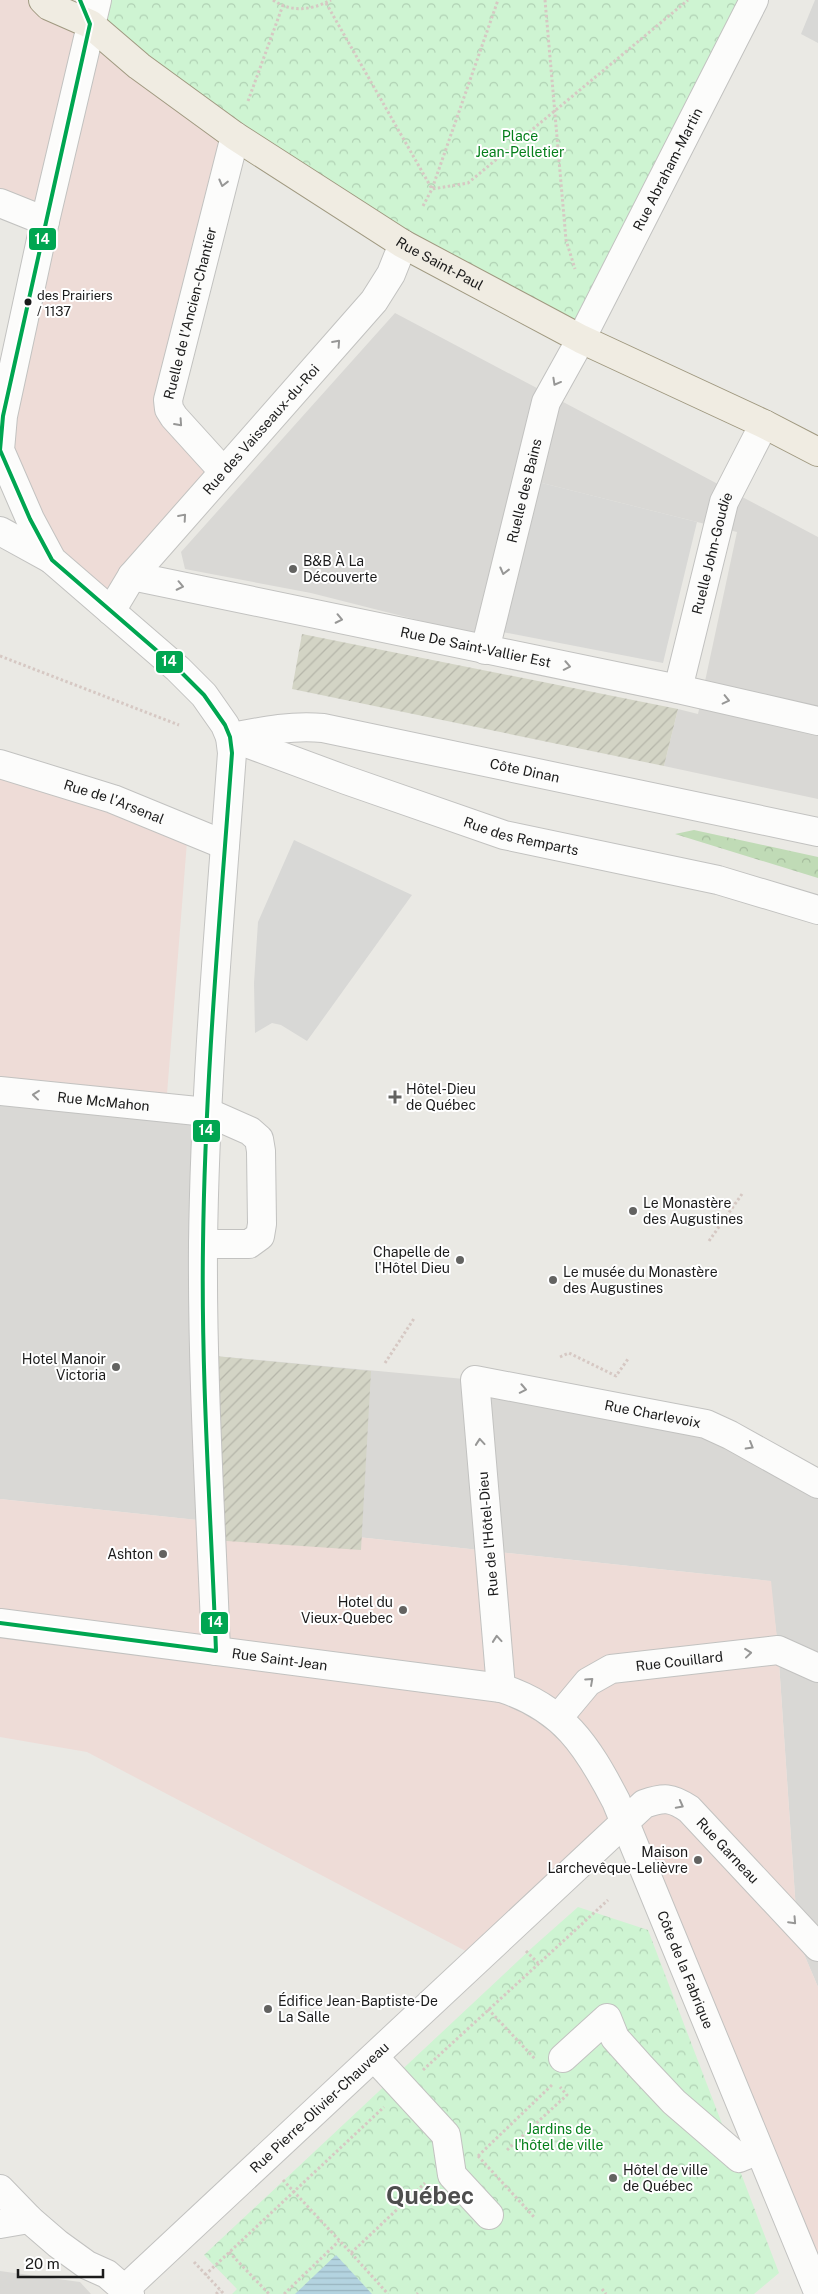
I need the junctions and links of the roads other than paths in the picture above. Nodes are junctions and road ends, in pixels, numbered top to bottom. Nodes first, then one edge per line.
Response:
1 (43, 0) edge
2 (754, 0) edge
3 (89, 8) edge
4 (235, 136) junction
5 (0, 203) edge
6 (45, 221) junction
7 (404, 244) junction
8 (580, 339) junction
9 (764, 424) junction
10 (0, 450) edge
11 (818, 452) edge
12 (223, 471) junction
13 (0, 531) edge
14 (52, 560) junction
15 (132, 576) junction
16 (111, 611) junction
17 (485, 650) junction
18 (678, 689) junction
19 (818, 721) edge
20 (230, 737) junction
21 (0, 764) edge
22 (818, 832) edge
23 (225, 845) junction
24 (818, 910) edge
25 (0, 1091) edge
26 (207, 1112) junction
27 (204, 1244) junction
28 (475, 1380) joint
29 (818, 1484) edge
30 (0, 1623) edge
31 (216, 1651) junction
32 (818, 1668) edge
33 (501, 1688) junction
34 (558, 1718) junction
35 (624, 1823) junction
36 (818, 1947) edge
37 (374, 2057) junction
38 (557, 2069) road end
39 (759, 2150) junction
40 (0, 2189) edge
41 (489, 2215) dead end
42 (29, 2219) junction
43 (0, 2224) edge
44 (809, 2288) edge
45 (127, 2291) edge

1 - 3 main road, Rue Saint-Paul
2 - 8 street, Rue Abraham-Martin
3 - 4 main road, Rue Saint-Paul
3 - 6 street
4 - 7 main road, Rue Saint-Paul
4 -> 12 street, Ruelle de l'Ancien-Chantier
5 - 6 street
6 - 10 street
7 - 8 main road, Rue Saint-Paul
12 -> 7 street, Rue des Vaisseaux-du-Roi
8 - 9 main road, Rue Saint-Paul
8 -> 17 street, Ruelle des Bains
9 - 11 main road, Rue Saint-Paul
9 - 18 street, Ruelle John-Goudie
10 - 14 street
15 -> 12 street, Rue des Vaisseaux-du-Roi
13 - 14 street
14 - 16 street
15 - 16 street, Rue des Vaisseaux-du-Roi
15 -> 17 street, Rue De Saint-Vallier Est
16 - 20 street
17 -> 18 street, Rue De Saint-Vallier Est
18 -> 19 street, Rue De Saint-Vallier Est
20 - 22 street, Côte Dinan
20 - 23 street
20 - 24 street, Rue des Remparts
21 - 23 street, Rue de l'Arsenal
23 - 26 street
26 -> 25 street, Rue McMahon
26 - 27 street
26 - 27 street, Rue McMahon
27 - 31 street
28 -> 29 street, Rue Charlevoix
33 -> 28 street, Rue de l'Hôtel-Dieu
30 - 31 street, Rue Saint-Jean
31 - 33 street, Rue Saint-Jean
34 -> 32 street, Rue Couillard
33 - 34 street, Côte de la Fabrique
34 - 35 street, Côte de la Fabrique
35 -> 36 street, Rue Garneau
35 - 37 street, Rue Pierre-Olivier-Chauveau
35 - 39 street, Côte de la Fabrique
37 - 41 street
37 - 45 street, Rue Pierre-Olivier-Chauveau
38 - 39 street
39 - 44 street, Côte de la Fabrique
40 - 42 street
42 - 43 street
42 - 45 street

